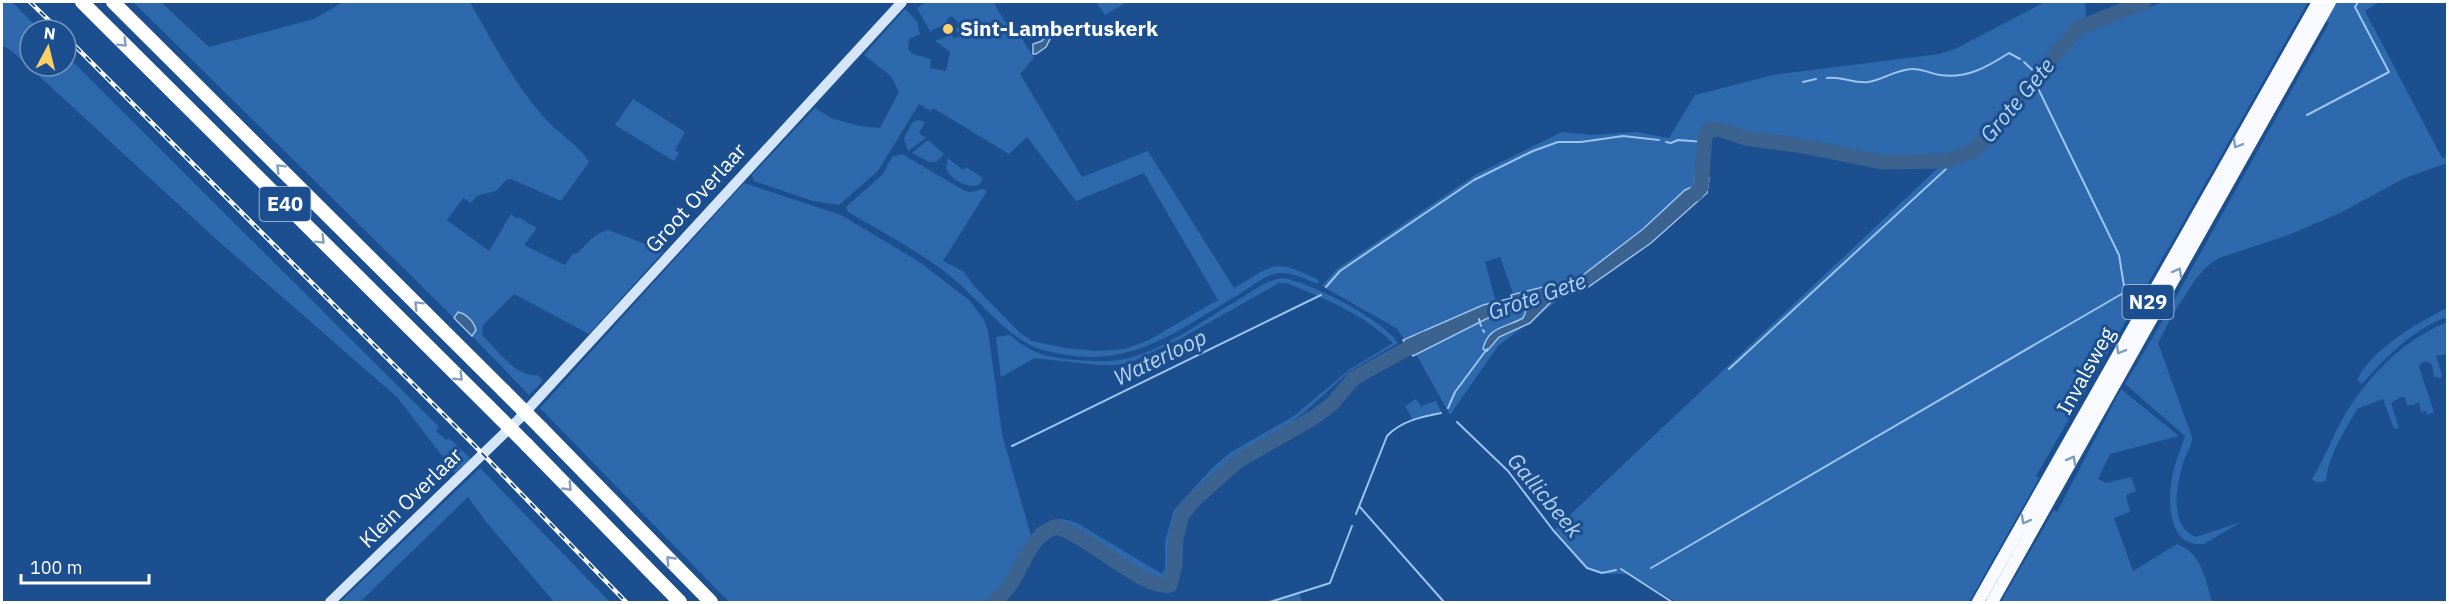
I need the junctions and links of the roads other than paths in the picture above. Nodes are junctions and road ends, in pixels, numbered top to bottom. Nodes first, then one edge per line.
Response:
1 (82, 2) edge
2 (113, 2) edge
3 (902, 2) edge
4 (2318, 2) edge
5 (2330, 2) edge
6 (518, 420) joint
7 (330, 603) edge
8 (680, 603) edge
9 (711, 603) edge
10 (1978, 603) edge
11 (1992, 603) edge

1 -> 8 highway, E40, bridge
9 -> 2 highway, E40, bridge
3 - 6 main road, Groot Overlaar
4 -> 10 highway, Invalsweg / N29
11 -> 5 highway, Invalsweg / N29
6 - 7 main road, Klein Overlaar

